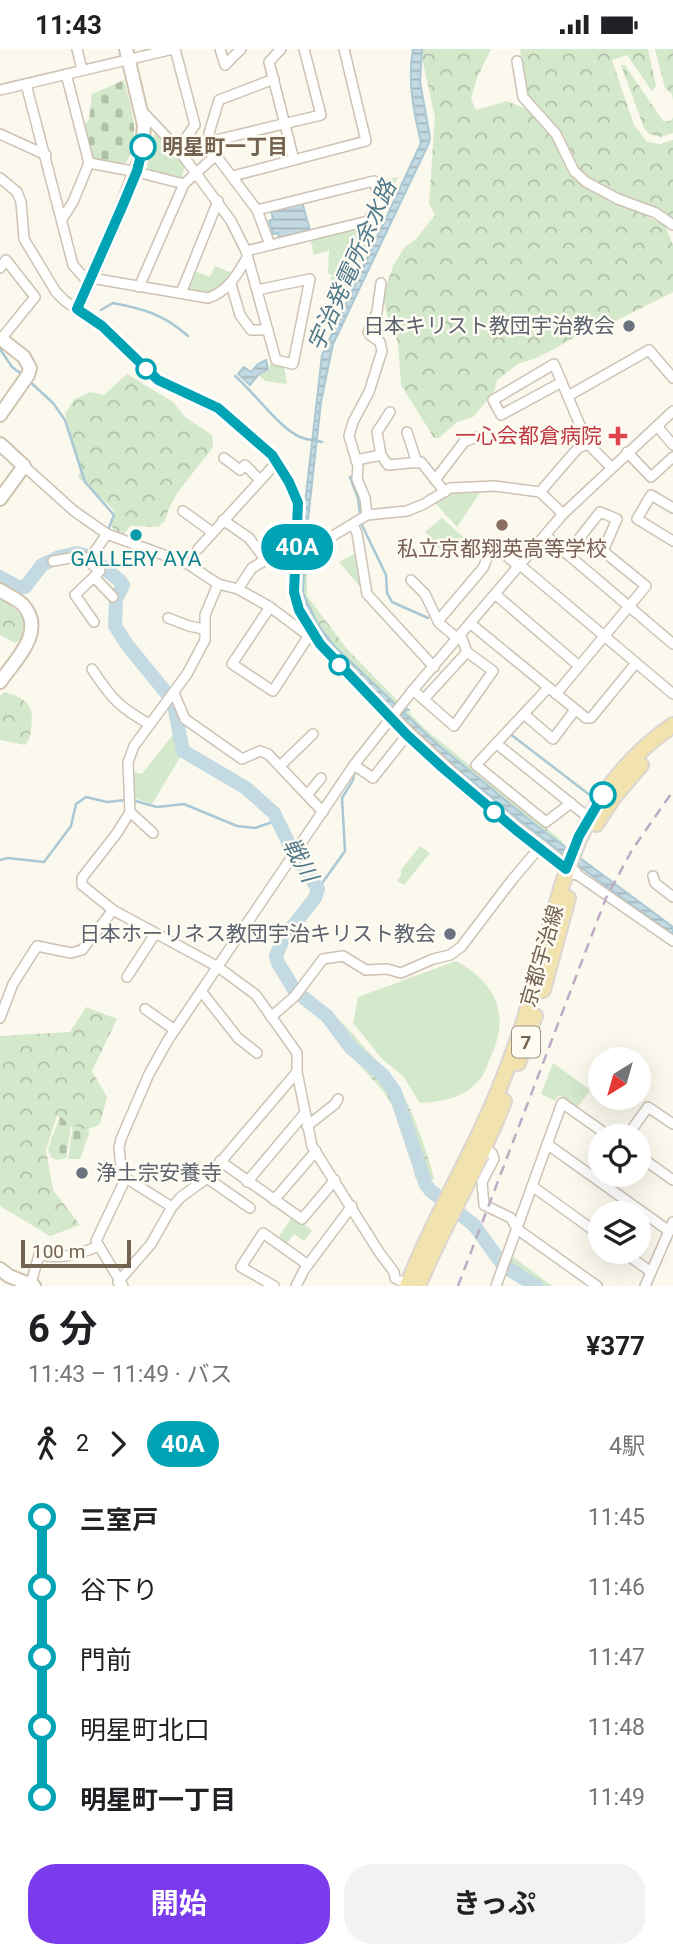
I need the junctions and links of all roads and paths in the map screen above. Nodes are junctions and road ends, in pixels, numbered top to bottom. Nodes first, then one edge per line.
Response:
1 (77, 49) edge
2 (174, 49) edge
3 (220, 49) edge
4 (241, 49) edge
5 (281, 49) edge
6 (304, 49) edge
7 (344, 49) edge
8 (127, 55) edge
9 (517, 61) dead end
10 (82, 70) junction
11 (65, 74) junction
12 (274, 79) junction
13 (26, 84) junction
14 (0, 90) edge
15 (141, 110) junction
16 (285, 125) junction
17 (0, 134) edge
18 (212, 141) junction
19 (178, 149) junction
20 (46, 155) junction
21 (215, 156) junction
22 (294, 160) junction
23 (89, 163) junction
24 (137, 171) junction
25 (197, 173) junction
26 (233, 176) junction
27 (0, 178) edge
28 (184, 184) junction
29 (218, 201) junction
30 (257, 210) junction
31 (62, 219) junction
32 (673, 225) edge
33 (270, 244) junction
34 (247, 255) junction
35 (0, 268) edge
36 (90, 281) junction
37 (231, 283) junction
38 (382, 283) dead end
39 (139, 286) junction
40 (257, 290) junction
41 (181, 293) junction
42 (77, 309) junction
43 (268, 330) junction
44 (1, 339) edge
45 (673, 378) edge
46 (562, 382) junction
47 (568, 396) junction
48 (673, 411) edge
49 (390, 412) dead end
50 (0, 415) edge
51 (657, 426) junction
52 (407, 432) dead end
53 (476, 437) dead end
54 (0, 444) edge
55 (588, 444) junction
56 (673, 445) edge
57 (628, 452) junction
58 (381, 455) junction
59 (673, 457) edge
60 (356, 460) junction
61 (225, 461) dead end
62 (276, 463) junction
63 (416, 463) junction
64 (24, 466) junction
65 (611, 467) junction
66 (260, 479) junction
67 (435, 480) junction
68 (445, 492) junction
69 (540, 492) junction
70 (0, 499) edge
71 (673, 508) edge
72 (183, 511) dead end
73 (563, 514) junction
74 (367, 515) junction
75 (223, 520) junction
76 (353, 525) junction
77 (212, 532) junction
78 (107, 534) junction
79 (545, 535) junction
80 (673, 541) edge
81 (297, 545) junction
82 (198, 549) dead end
83 (567, 554) junction
84 (90, 558) junction
85 (265, 559) junction
86 (53, 561) dead end
87 (519, 566) junction
88 (94, 577) junction
89 (411, 580) dead end
90 (218, 584) junction
91 (238, 589) junction
92 (0, 590) edge
93 (496, 595) junction
94 (113, 597) dead end
95 (629, 606) junction
96 (270, 607) junction
97 (168, 618) dead end
98 (438, 621) junction
99 (94, 622) dead end
100 (471, 624) junction
101 (203, 629) junction
102 (605, 636) junction
103 (308, 637) junction
104 (459, 638) junction
105 (673, 643) edge
106 (320, 644) junction
107 (467, 652) junction
108 (636, 663) junction
109 (579, 666) junction
110 (434, 667) junction
111 (92, 669) dead end
112 (0, 682) edge
113 (413, 690) junction
114 (552, 691) junction
115 (673, 694) edge
116 (172, 696) junction
117 (424, 699) junction
118 (575, 710) junction
119 (525, 715) junction
120 (392, 716) junction
121 (149, 725) junction
122 (673, 725) edge
123 (313, 734) dead end
124 (407, 735) junction
125 (673, 736) edge
126 (497, 744) junction
127 (280, 766) junction
128 (357, 766) junction
129 (321, 778) dead end
130 (307, 794) junction
131 (571, 803) junction
132 (129, 804) junction
133 (323, 811) junction
134 (589, 818) junction
135 (153, 833) dead end
136 (539, 848) junction
137 (573, 863) junction
138 (653, 876) dead end
139 (673, 897) edge
140 (113, 910) junction
141 (155, 934) junction
142 (673, 941) edge
143 (218, 967) junction
144 (127, 977) dead end
145 (201, 991) junction
146 (145, 1009) dead end
147 (271, 1017) junction
148 (0, 1018) edge
149 (175, 1030) junction
150 (257, 1053) dead end
151 (297, 1072) junction
152 (338, 1099) dead end
153 (305, 1113) junction
154 (593, 1124) edge
155 (635, 1124) edge
156 (673, 1124) edge
157 (307, 1126) junction
158 (547, 1144) junction
159 (479, 1147) junction
160 (316, 1151) junction
161 (220, 1161) junction
162 (651, 1164) edge
163 (124, 1177) junction
164 (207, 1178) junction
165 (335, 1180) junction
166 (673, 1180) edge
167 (247, 1182) junction
168 (532, 1186) junction
169 (274, 1200) junction
170 (352, 1206) junction
171 (172, 1207) junction
172 (250, 1208) dead end
173 (588, 1226) edge
174 (671, 1226) edge
175 (517, 1229) junction
176 (99, 1247) junction
177 (640, 1264) edge
178 (308, 1265) junction
179 (0, 1269) edge
180 (651, 1272) junction
181 (121, 1284) edge
182 (32, 1285) edge
183 (405, 1285) edge
184 (274, 1286) edge
185 (296, 1286) edge
186 (496, 1286) edge
187 (597, 1286) edge
188 (645, 1286) edge

1 - 10 street
2 - 8 street
2 - 19 street
3 - 4 street
5 - 12 street
6 - 16 street
7 - 22 street
8 - 10 street
8 - 15 street
9 - 32 street
10 - 11 street
11 - 13 street
11 - 23 street
12 - 16 street
12 - 18 street
13 - 14 street
13 - 20 street
15 - 19 street
15 - 24 street
16 - 18 street
16 - 22 street
17 - 20 street
18 - 21 street
19 - 25 street
20 - 31 street
21 - 25 street
21 - 26 street
22 - 26 street
23 - 24 street
23 - 31 street
24 - 28 street
24 - 36 street
25 - 28 street
25 - 29 street
26 - 30 street
27 - 42 street
28 - 39 street
29 - 34 street
29 - 41 street
30 - 33 street
30 - 33 street
31 - 36 street
33 - 34 street
34 - 37 street
34 - 40 street
35 - 44 street
36 - 39 street
36 - 42 street
37 - 41 street
37 - 43 street
38 - 60 street
39 - 41 street
40 - 43 street
40 - 43 street
42 - 62 street
44 - 50 street
45 - 47 street
46 - 46 street
46 - 47 street
47 - 55 street
48 - 51 street
49 - 58 street
51 - 56 street
51 - 57 street
52 - 63 street
53 - 67 street
54 - 64 street
55 - 65 street
55 - 69 street
57 - 59 street
57 - 65 street
58 - 60 street
58 - 63 street
60 - 74 street
61 - 66 street
62 - 66 street
62 - 81 street
63 - 67 street
64 - 70 street
64 - 78 street
65 - 73 street
66 - 75 street
67 - 68 street
68 - 69 street
68 - 74 street
69 - 73 street
71 - 80 street
72 - 77 street
73 - 79 street
74 - 76 street
75 - 77 street
75 - 85 street
76 - 81 street
76 - 110 street
77 - 82 street
78 - 84 street
78 - 90 street
79 - 83 street
79 - 87 street
81 - 85 street
81 - 106 street
83 - 95 street
83 - 95 street
84 - 86 street
84 - 88 street
85 - 91 street
87 - 93 street
87 - 98 street
87 - 102 street
88 - 94 street
88 - 99 street
89 - 98 street
90 - 91 street
90 - 101 street
91 - 96 street
92 - 112 street
93 - 100 street
93 - 109 street
95 - 102 street
95 - 105 street
96 - 103 street
96 - 103 street
97 - 101 street
98 - 104 street
100 - 104 street
100 - 114 street
101 - 116 street
102 - 108 street
102 - 109 street
103 - 106 street
104 - 107 street
104 - 110 street
106 - 120 street
107 - 117 street
107 - 117 street
108 - 115 street
108 - 118 street
109 - 114 street
110 - 113 street
111 - 121 street
113 - 117 street
113 - 120 street
114 - 118 street
114 - 119 street
116 - 121 street
116 - 127 street
118 - 119 street
119 - 126 street
120 - 124 street
120 - 128 street
121 - 132 street
122 - 134 main road, 京都宇治線 / 7
123 - 127 street
124 - 128 street
124 - 136 street
125 - 137 main road, 京都宇治線 / 7
126 - 131 street
126 - 131 street
127 - 130 street
128 - 133 street
129 - 130 street
130 - 133 street
131 - 134 street
132 - 135 street
132 - 140 street
133 - 143 street
134 - 137 main road, 京都宇治線 / 7
136 - 137 street
136 - 147 street
137 - 142 street
137 - 159 main road, 京都宇治線 / 7
138 - 139 street
140 - 141 street
140 - 148 street
141 - 143 street
141 - 144 street
143 - 145 street
143 - 147 street
145 - 149 street
145 - 150 street
146 - 149 street
147 - 151 street
149 - 163 street
151 - 153 street
151 - 161 street
152 - 157 street
153 - 157 street
153 - 167 street
154 - 158 street
155 - 156 street
157 - 160 street
158 - 168 street
158 - 174 street
159 - 175 street
159 - 183 main road, 京都宇治線 / 7
160 - 165 street
160 - 169 street
161 - 164 street
161 - 167 street
162 - 166 street
163 - 171 street
163 - 176 street
164 - 171 street
164 - 172 street
165 - 169 street
165 - 170 street
167 - 169 street
168 - 173 street
168 - 175 street
170 - 178 street
170 - 183 street
171 - 181 street
174 - 180 street
175 - 186 street
175 - 187 street
176 - 181 street
176 - 182 street
177 - 180 street
178 - 184 street
178 - 185 street
179 - 182 street
180 - 188 street

